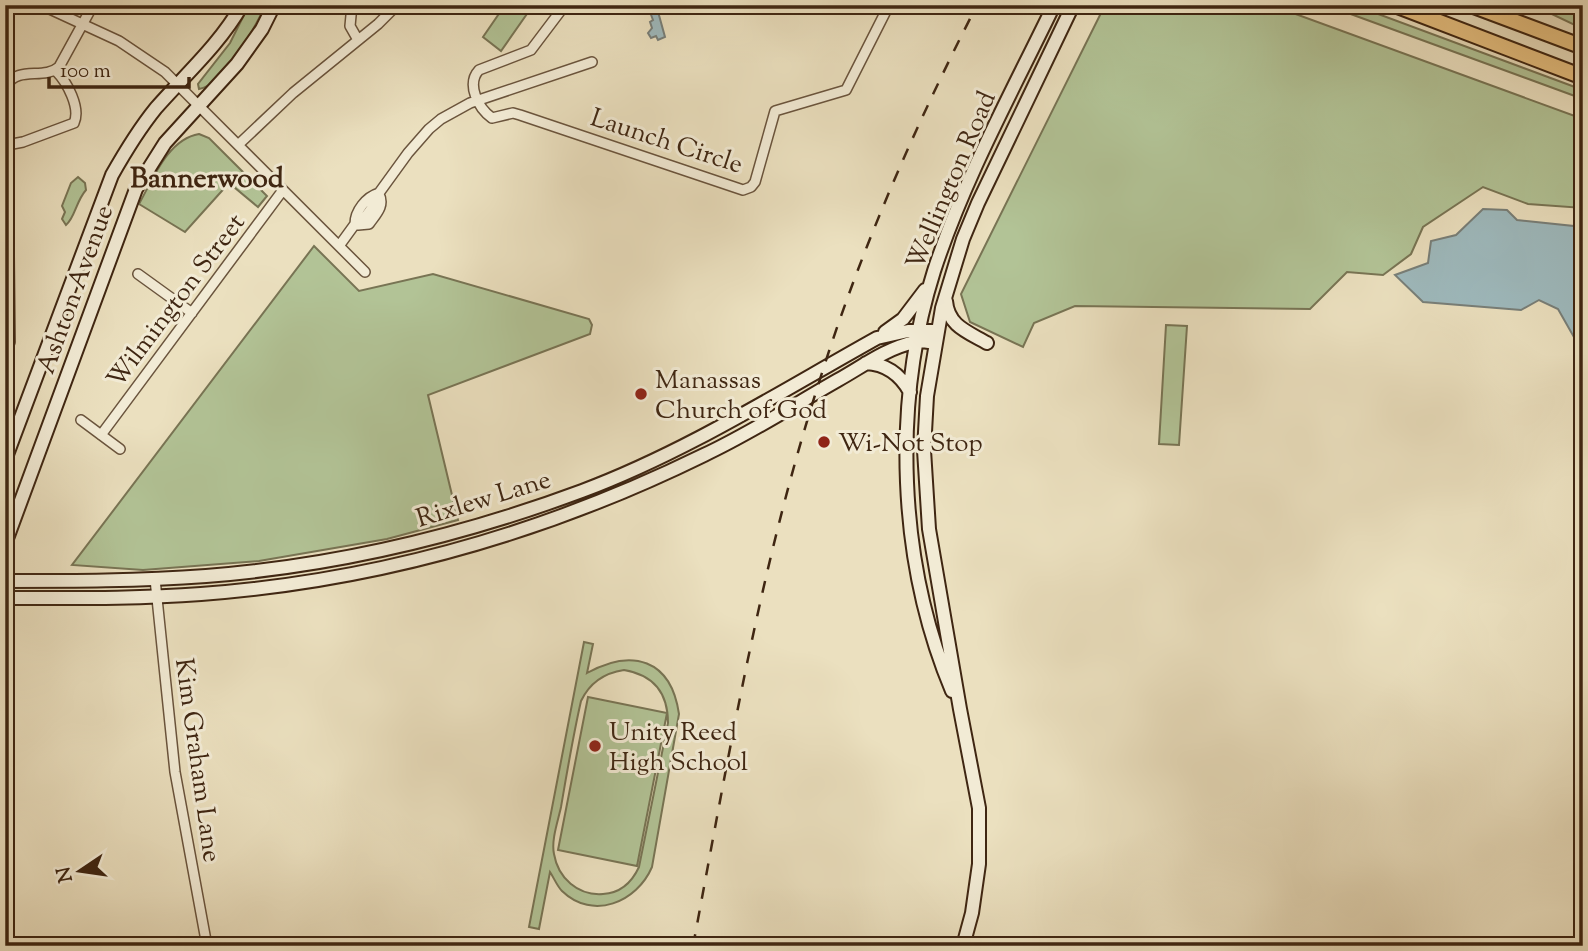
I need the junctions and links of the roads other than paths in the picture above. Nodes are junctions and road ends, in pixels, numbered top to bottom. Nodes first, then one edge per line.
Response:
1 (41, 5) edge
2 (93, 5) edge
3 (242, 5) edge
4 (274, 5) edge
5 (352, 5) edge
6 (397, 5) edge
7 (565, 5) edge
8 (889, 5) edge
9 (1054, 5) edge
10 (1073, 5) edge
11 (1395, 5) edge
12 (1471, 5) edge
13 (83, 24) junction
14 (358, 40) junction
15 (1583, 47) edge
16 (592, 62) dead end
17 (55, 71) junction
18 (1583, 77) edge
19 (178, 85) junction
20 (477, 100) junction
21 (199, 106) junction
22 (7, 145) junction
23 (238, 145) junction
24 (283, 190) junction
25 (379, 192) junction
26 (355, 224) junction
27 (339, 246) junction
28 (934, 270) junction
29 (365, 272) dead end
30 (138, 274) dead end
31 (946, 296) junction
32 (192, 313) junction
33 (918, 336) junction
34 (936, 337) junction
35 (877, 338) junction
36 (987, 343) dead end
37 (5, 351) edge
38 (866, 363) junction
39 (910, 391) junction
40 (81, 420) dead end
41 (101, 435) junction
42 (120, 449) dead end
43 (5, 460) edge
44 (5, 544) edge
45 (155, 579) junction
46 (5, 581) edge
47 (157, 596) junction
48 (5, 598) edge
49 (960, 709) junction
50 (207, 946) edge
51 (963, 946) edge

1 - 13 street
2 - 13 street
3 - 19 main road, Ashton Avenue
4 - 21 main road, Ashton Avenue
5 - 14 street
6 - 14 street
7 - 20 street
8 - 20 street, Launch Circle
9 - 28 main road, Wellington Road
10 - 31 main road, Wellington Road
11 - 18 main road
12 - 15 main road
13 - 17 street
13 - 19 street
14 - 23 street
16 - 20 street
17 - 22 street
17 - 22 street
19 - 21 street
19 - 43 main road, Ashton Avenue
20 - 25 street
21 - 23 street
21 - 44 main road, Ashton Avenue
22 - 37 street
23 - 24 street
24 - 27 street
24 - 32 street, Wilmington Street
25 - 26 street
25 - 26 street
26 - 27 street
27 - 29 street
28 - 33 main road, Wellington Road
28 - 35 main road
30 - 32 street
31 - 34 main road, Wellington Road
31 - 36 main road
32 - 41 street, Wilmington Street
33 - 34 main road, Rixlew Lane
33 - 35 main road, Rixlew Lane
33 - 38 main road, Rixlew Lane
33 - 39 main road, Wellington Road
34 - 49 main road, Wellington Road
35 - 45 main road, Rixlew Lane
38 - 39 main road
38 - 47 main road, Rixlew Lane
39 - 49 main road, Wellington Road
40 - 41 street
41 - 42 street
45 - 46 main road, Rixlew Lane
45 - 47 street, Kim Graham Lane
47 - 48 main road, Rixlew Lane
47 - 50 street, Kim Graham Lane
49 - 51 main road, Wellington Road

